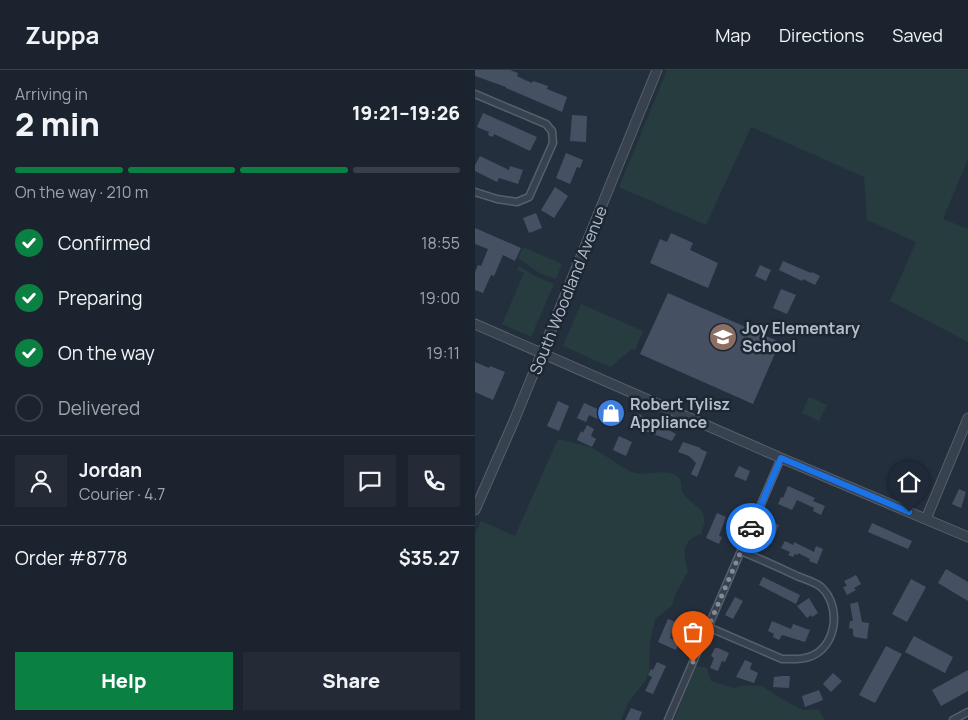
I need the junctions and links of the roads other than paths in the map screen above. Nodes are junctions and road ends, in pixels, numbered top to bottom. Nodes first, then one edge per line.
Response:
1 (657, 70) edge
2 (475, 94) edge
3 (475, 192) edge
4 (475, 324) edge
5 (542, 353) junction
6 (968, 418) edge
7 (781, 458) junction
8 (475, 510) edge
9 (926, 519) junction
10 (968, 537) edge
11 (741, 551) junction
12 (708, 627) junction
13 (968, 712) edge
14 (668, 720) edge
15 (953, 720) edge

1 - 5 street, South Woodland Avenue
2 - 3 street
4 - 5 street
5 - 7 street
5 - 8 street, South Woodland Avenue
6 - 9 street
7 - 9 street
7 - 11 street
9 - 10 street
11 - 12 street
11 - 12 street
12 - 14 street
13 - 15 street

